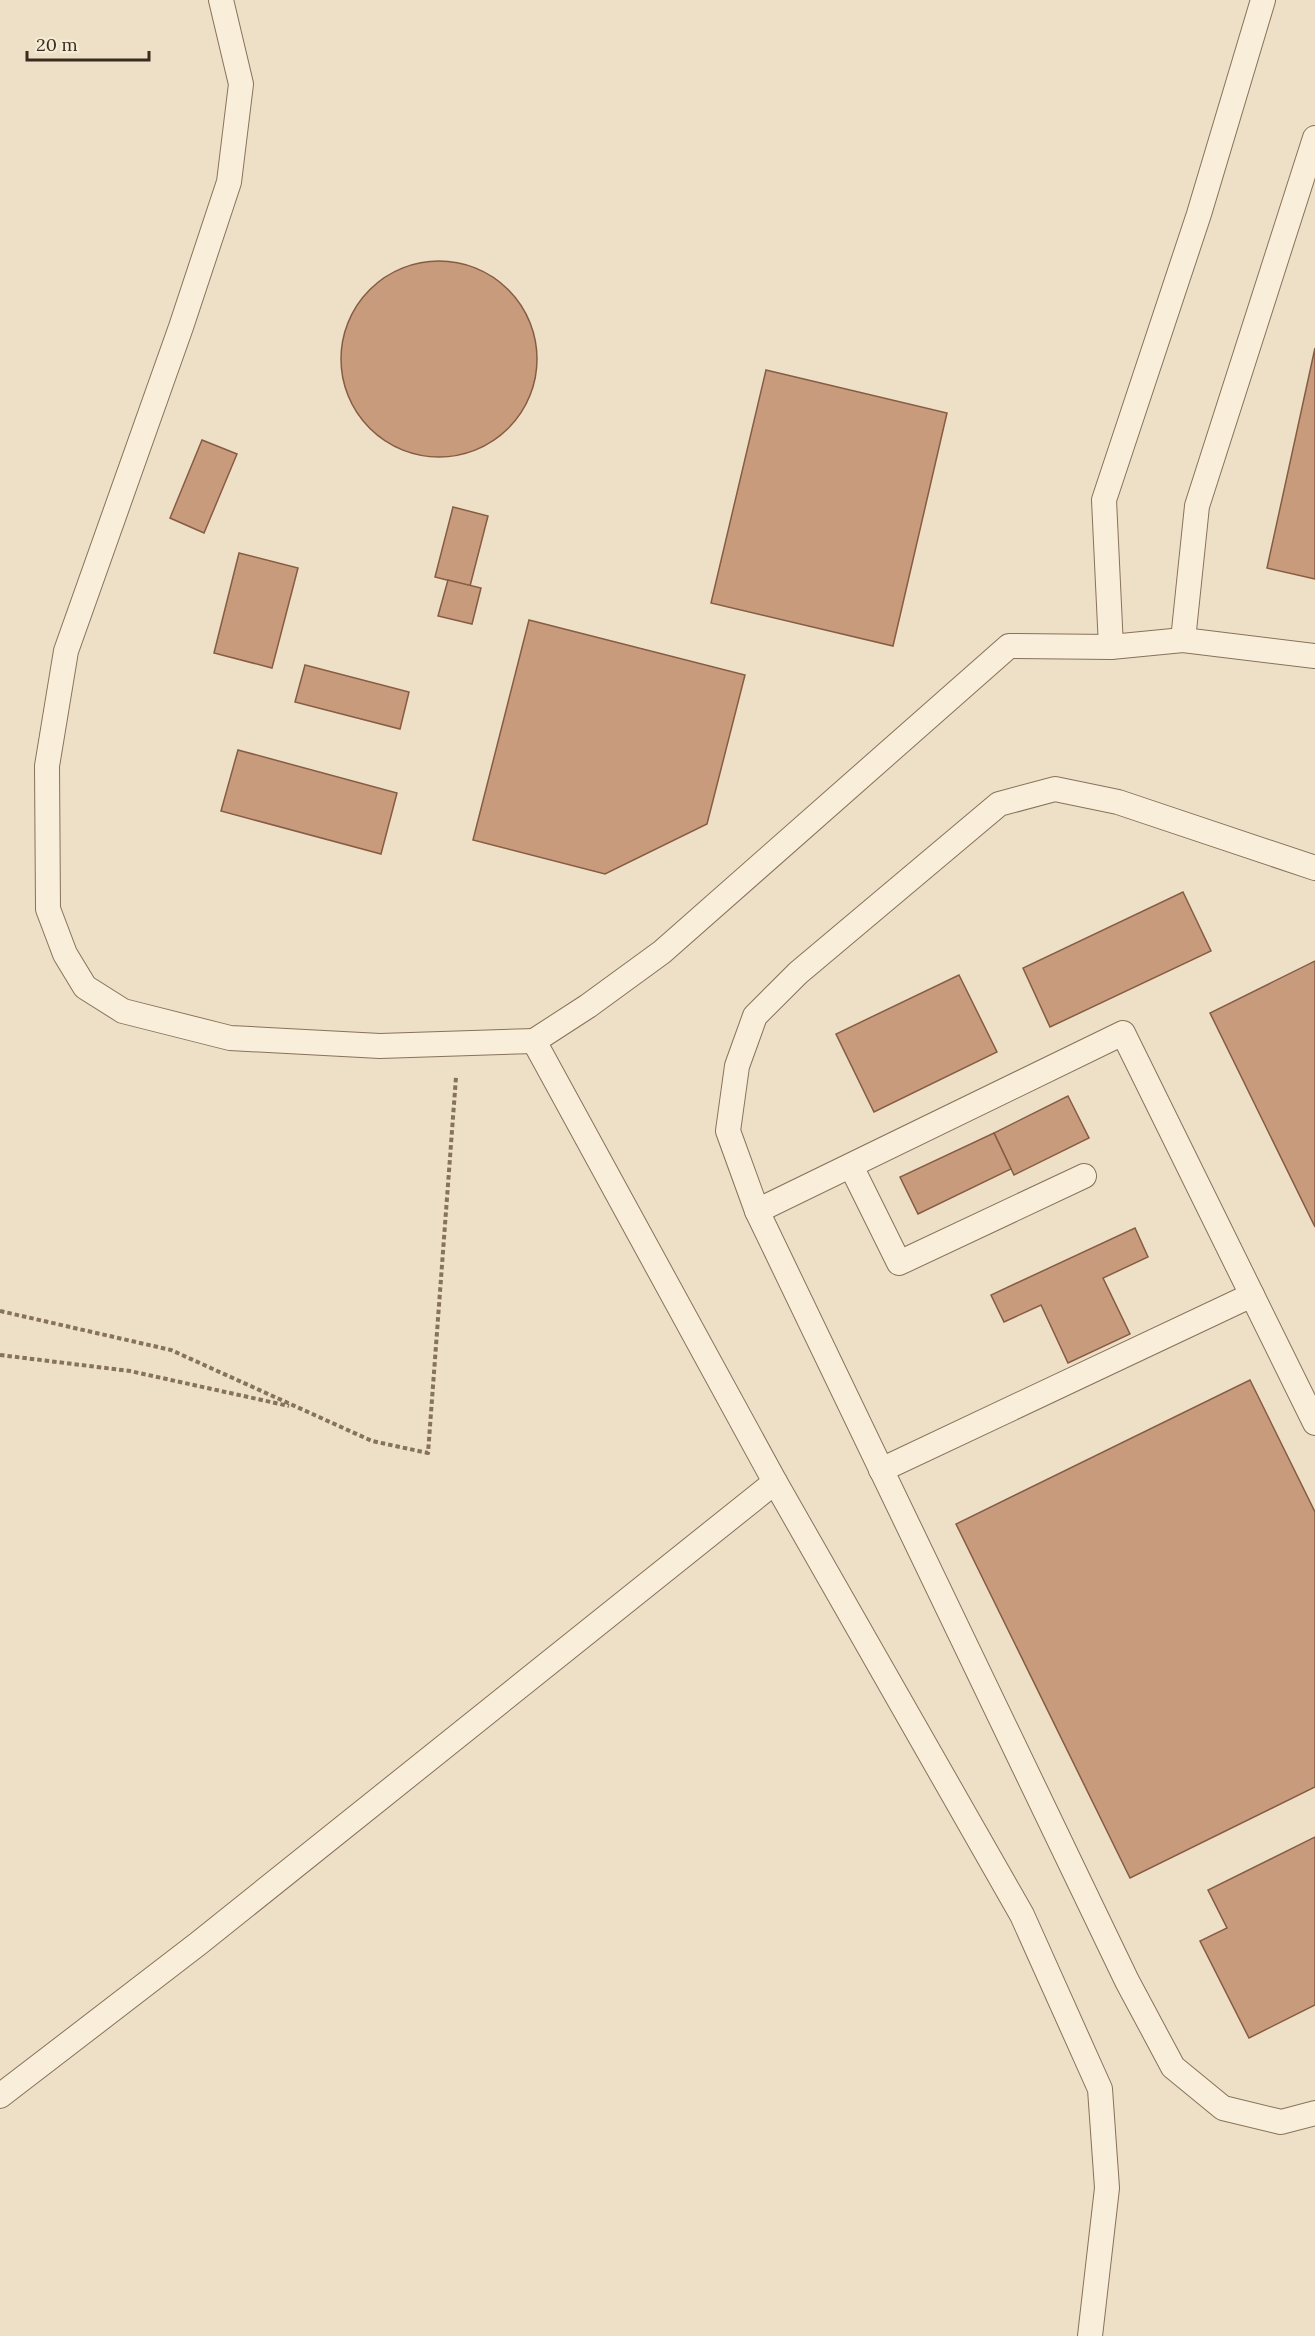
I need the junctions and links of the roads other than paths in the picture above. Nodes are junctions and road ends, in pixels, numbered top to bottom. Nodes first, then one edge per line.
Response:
1 (221, 0) edge
2 (1263, 0) edge
3 (1315, 138) edge
4 (1183, 640) junction
5 (1111, 647) junction
6 (1315, 656) edge
7 (1315, 868) edge
8 (534, 1041) junction
9 (851, 1166) junction
10 (1084, 1176) dead end
11 (757, 1211) junction
12 (1252, 1295) junction
13 (1315, 1423) edge
14 (881, 1470) junction
15 (775, 1482) junction
16 (0, 2096) edge
17 (1315, 2113) edge
18 (1090, 2336) edge

1 - 8 lane
2 - 5 lane
3 - 4 lane
4 - 5 lane
4 - 6 lane
5 - 8 lane
7 - 11 lane
8 - 15 lane
9 - 10 lane
9 - 11 lane
9 - 12 lane
11 - 14 lane
12 - 13 lane
12 - 14 lane
14 - 17 lane
15 - 16 lane
15 - 18 lane

